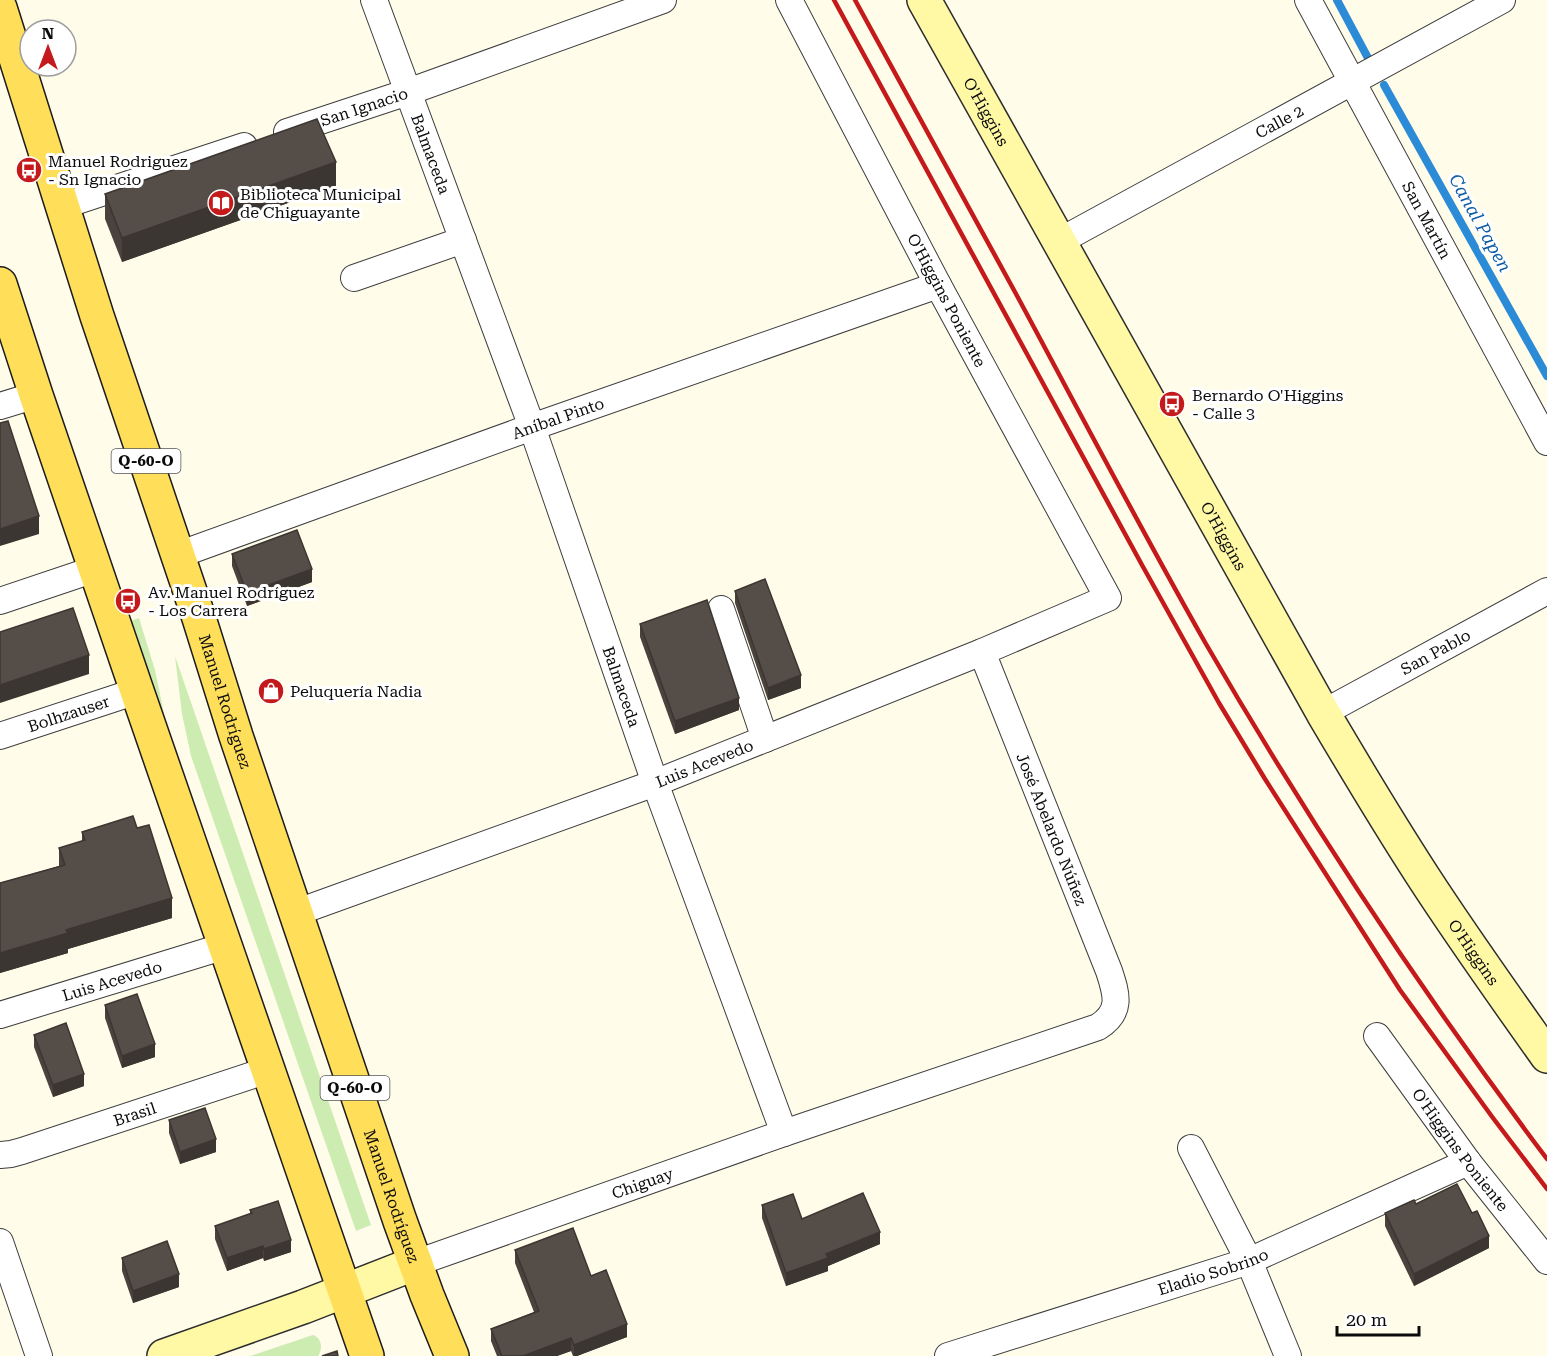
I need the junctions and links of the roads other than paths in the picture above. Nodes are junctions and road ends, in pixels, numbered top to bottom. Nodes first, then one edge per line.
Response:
1 (374, 0) edge
2 (663, 0) edge
3 (789, 0) edge
4 (924, 0) edge
5 (1308, 0) edge
6 (1502, 0) edge
7 (0, 8) edge
8 (1352, 82) junction
9 (408, 92) junction
10 (62, 206) junction
11 (462, 240) junction
12 (1058, 242) junction
13 (354, 278) dead end
14 (0, 284) edge
15 (939, 285) junction
16 (36, 395) junction
17 (0, 406) edge
18 (532, 428) junction
19 (1547, 442) edge
20 (177, 555) junction
21 (95, 569) junction
22 (1547, 591) edge
23 (1108, 598) joint
24 (0, 601) edge
25 (721, 609) dead end
26 (982, 652) junction
27 (137, 691) junction
28 (1323, 713) junction
29 (0, 736) edge
30 (765, 739) junction
31 (655, 783) junction
32 (295, 913) junction
33 (225, 946) junction
34 (1116, 1007) joint
35 (0, 1015) edge
36 (1377, 1036) dead end
37 (1547, 1056) edge
38 (268, 1070) junction
39 (784, 1133) junction
40 (1191, 1148) dead end
41 (0, 1155) edge
42 (1468, 1162) junction
43 (0, 1242) edge
44 (1249, 1261) junction
45 (1547, 1261) edge
46 (416, 1263) junction
47 (344, 1291) junction
48 (39, 1356) edge
49 (164, 1356) edge
50 (367, 1356) edge
51 (452, 1356) edge
52 (948, 1356) edge
53 (1288, 1356) edge

1 - 9 street, Balmaceda
2 - 9 street, San Ignacio
3 - 15 street, O'Higgins Poniente
4 - 12 street, O'Higgins
5 - 8 street, San Martín
6 - 8 street, Calle 2
7 - 10 main road, Manuel Rodríguez / Q-60-O
8 - 12 street, Calle 2
8 - 19 street, San Martín
9 - 10 street, San Ignacio
9 - 11 street, Balmaceda
10 - 20 main road, Manuel Rodríguez / Q-60-O
11 - 13 street
11 - 18 street, Balmaceda
12 - 28 street, O'Higgins
14 - 16 main road
15 - 18 street, Aníbal Pinto
15 - 23 street, O'Higgins Poniente
16 - 17 street
16 - 21 main road
18 - 20 street, Aníbal Pinto
18 - 31 street, Balmaceda
20 - 32 main road, Manuel Rodríguez / Q-60-O
21 - 24 street
21 - 27 main road
22 - 28 street, San Pablo
23 - 26 street, Luis Acevedo
25 - 30 street
26 - 30 street, Luis Acevedo
26 - 34 street, José Abelardo Núñez
27 - 29 street, Bolhzauser
27 - 33 main road
28 - 37 street, O'Higgins
30 - 31 street, Luis Acevedo
31 - 32 street, Luis Acevedo
31 - 39 street, Balmaceda
32 - 46 main road, Manuel Rodríguez / Q-60-O
33 - 35 street, Luis Acevedo
33 - 38 main road
34 - 39 street, Chiguay
36 - 42 street, O'Higgins Poniente
38 - 41 street, Brasil
38 - 47 main road
39 - 46 street, Chiguay
40 - 44 street
42 - 44 street, Eladio Sobrino
42 - 45 street, O'Higgins Poniente
43 - 48 street
44 - 52 street, Eladio Sobrino
44 - 53 street
46 - 47 street, Chiguay
46 - 51 main road, Manuel Rodríguez / Q-60-O
47 - 49 street, Chiguay
47 - 50 main road

